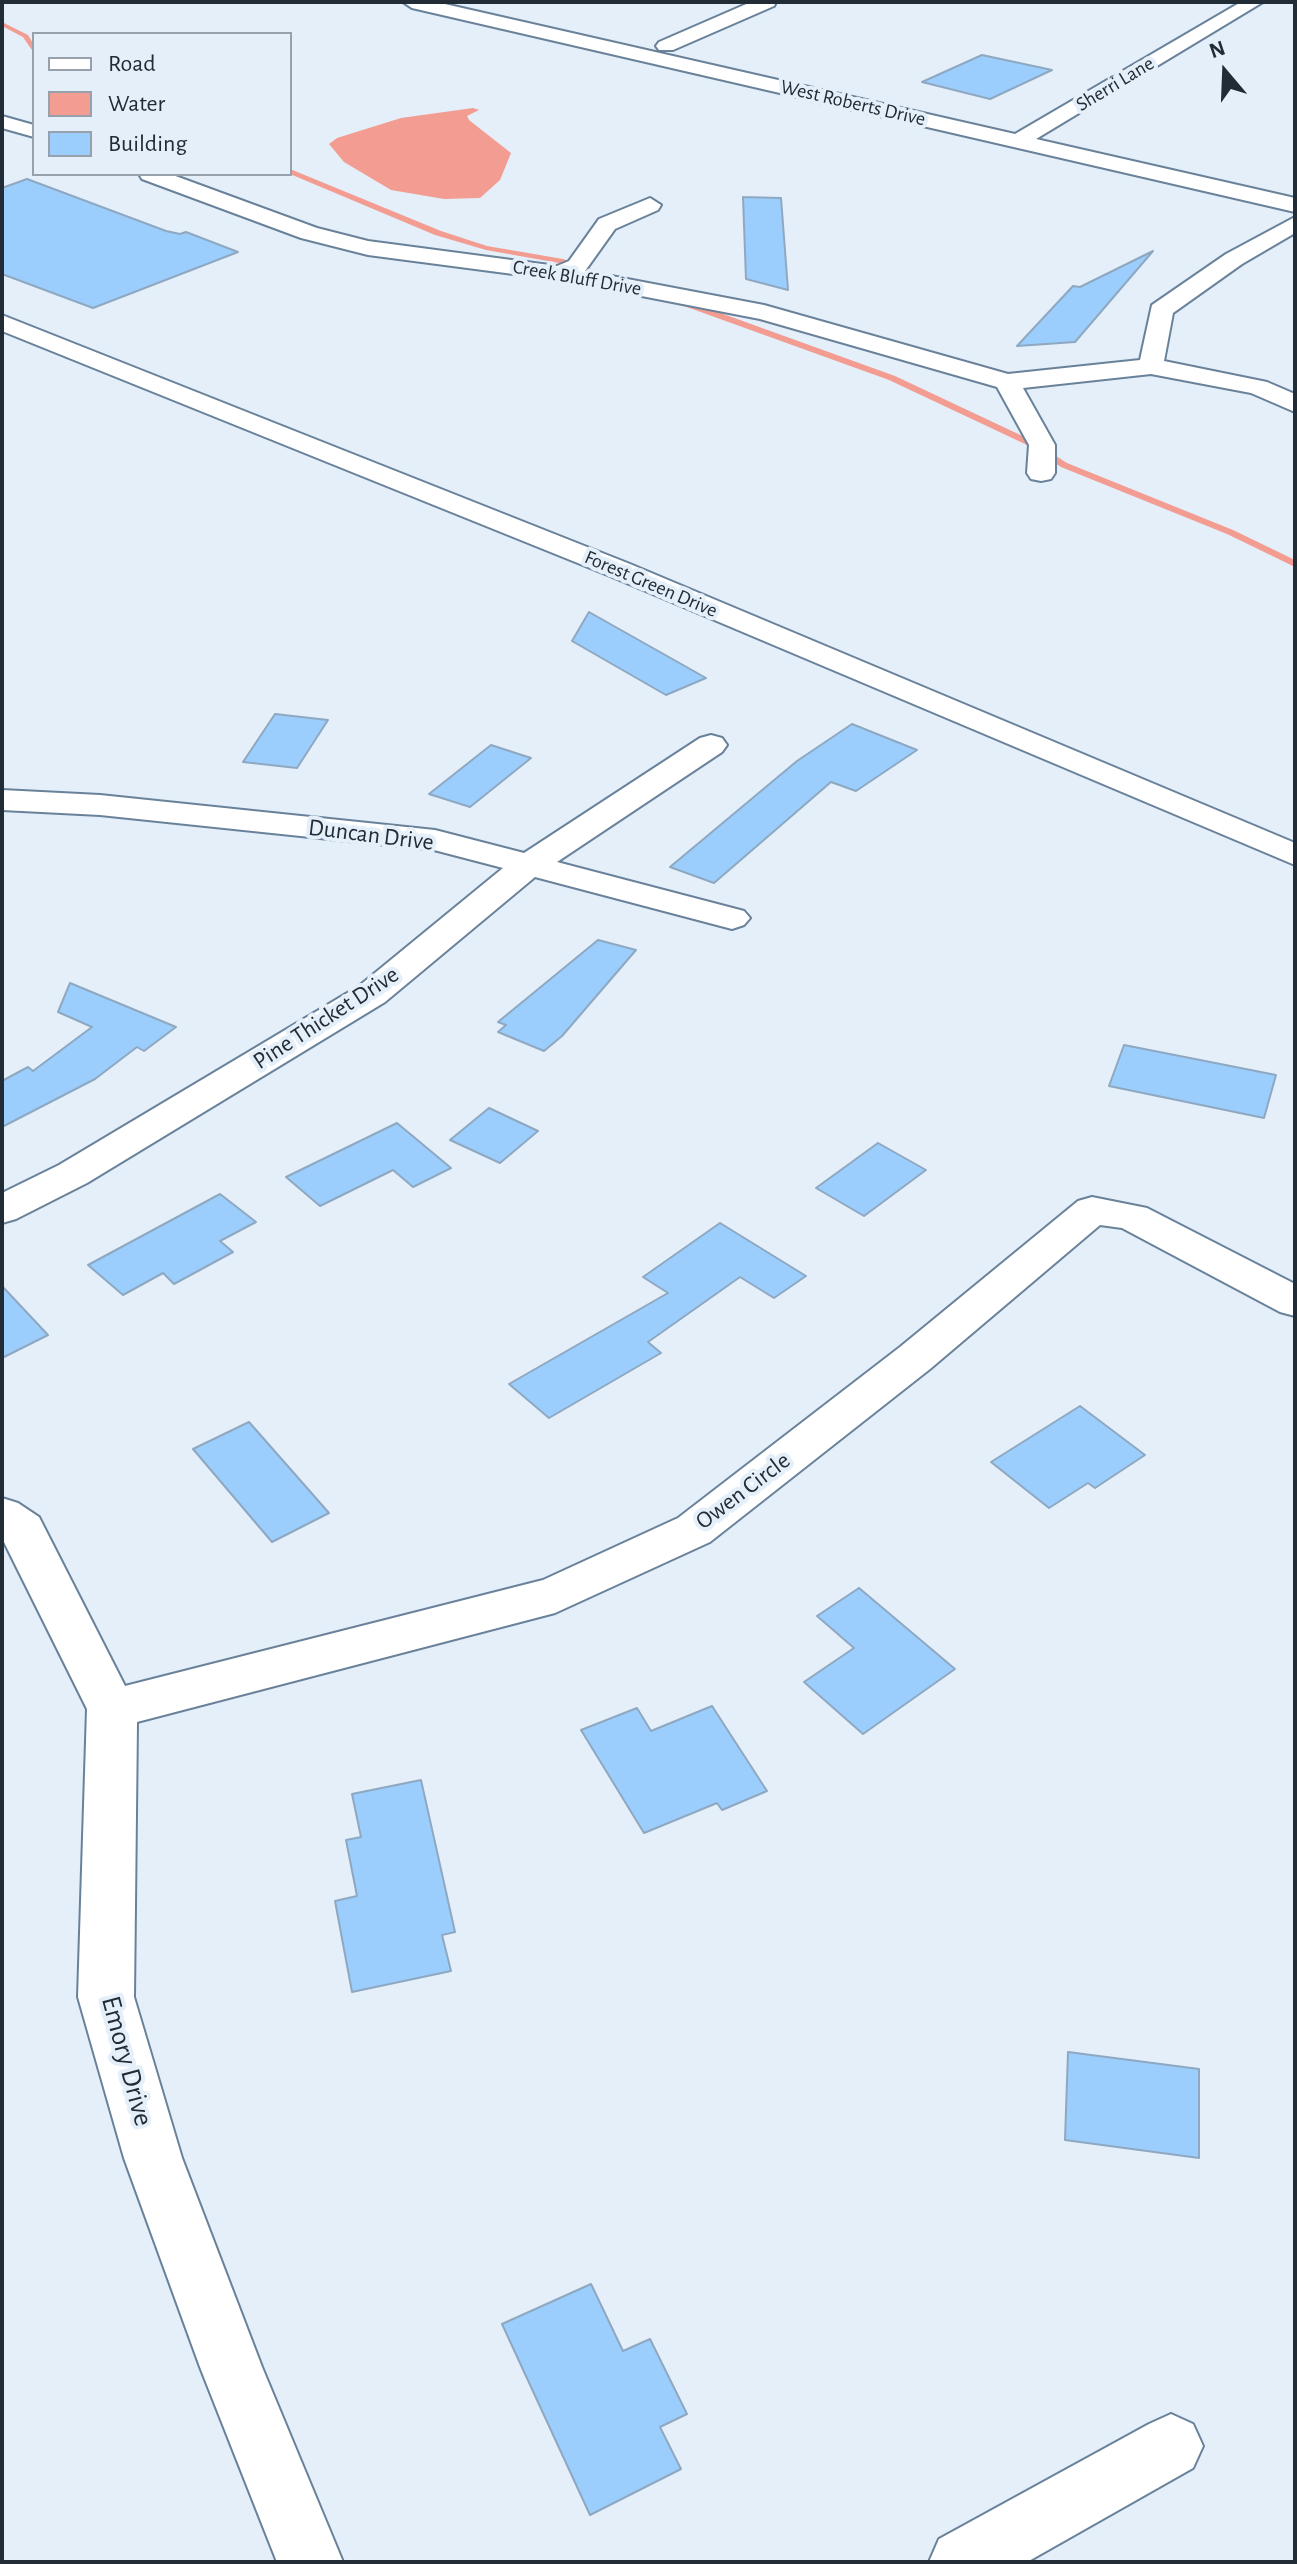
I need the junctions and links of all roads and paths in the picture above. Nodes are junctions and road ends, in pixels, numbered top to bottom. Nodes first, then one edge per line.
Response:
1 (412, 2) edge
2 (767, 2) edge
3 (1254, 2) edge
4 (666, 46) dead end
5 (2, 122) edge
6 (32, 130) edge
7 (1018, 141) junction
8 (155, 176) edge
9 (650, 205) dead end
10 (1295, 205) edge
11 (1295, 224) edge
12 (559, 273) junction
13 (2, 322) edge
14 (1151, 366) junction
15 (1007, 382) junction
16 (1295, 404) edge
17 (1041, 473) dead end
18 (711, 745) dead end
19 (2, 800) edge
20 (1295, 855) edge
21 (527, 866) junction
22 (732, 918) dead end
23 (2, 1210) edge
24 (1295, 1302) edge
25 (2, 1515) edge
26 (112, 1709) junction
27 (1171, 2446) dead end
28 (310, 2562) edge
29 (962, 2562) edge

1 - 7 street, West Roberts Drive
2 - 4 street
3 - 7 street, Sherri Lane
5 - 6 street
7 - 10 street, West Roberts Drive
8 - 12 street, Creek Bluff Drive
9 - 12 street
11 - 14 street
12 - 15 street, Creek Bluff Drive
13 - 20 street, Forest Green Drive
14 - 15 street
14 - 16 street
15 - 17 street
18 - 21 street, Pine Thicket Drive
19 - 21 street, Duncan Drive
21 - 22 street, Duncan Drive
21 - 23 street, Pine Thicket Drive
24 - 26 street, Owen Circle
25 - 26 street, Emory Drive
26 - 28 street, Emory Drive
27 - 29 street

